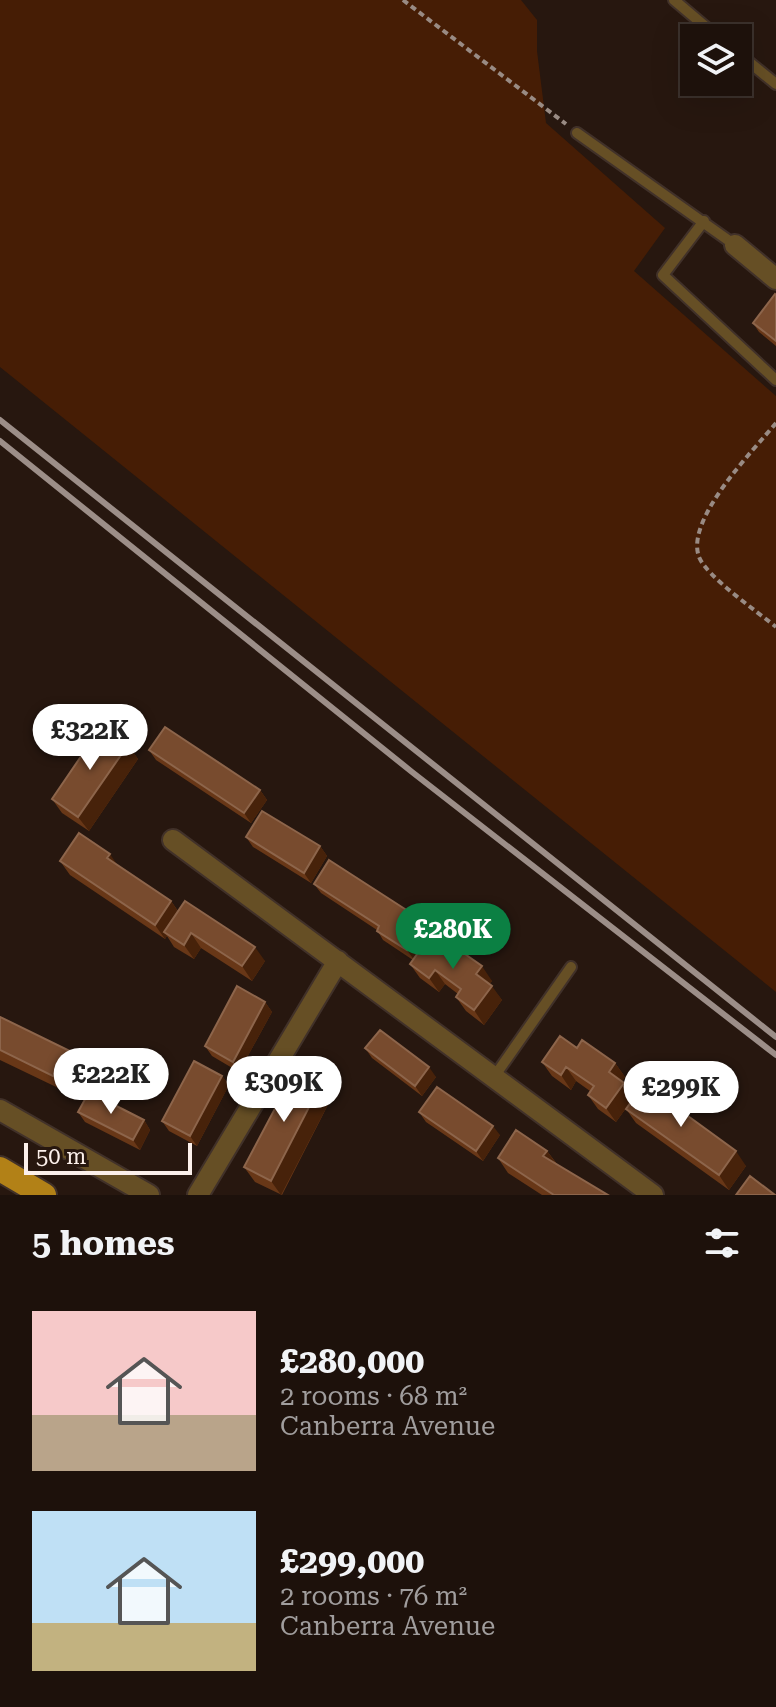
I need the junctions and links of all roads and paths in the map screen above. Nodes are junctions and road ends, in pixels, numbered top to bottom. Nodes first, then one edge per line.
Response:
1 (403, 0) edge
2 (674, 0) edge
3 (702, 24) edge
4 (752, 64) edge
5 (776, 84) edge
6 (577, 133) joint
7 (704, 221) junction
8 (735, 245) joint
9 (776, 279) edge
10 (776, 380) edge
11 (776, 423) edge
12 (776, 627) edge
13 (173, 840) dead end
14 (338, 961) junction
15 (571, 967) dead end
16 (494, 1077) junction
17 (0, 1110) edge
18 (0, 1169) edge
19 (44, 1195) edge
20 (149, 1195) edge
21 (198, 1195) edge
22 (653, 1195) edge

1 - 6 path
2 - 3 lane
4 - 5 lane
6 - 7 lane
7 - 8 lane
7 - 10 lane
8 - 9 street
11 - 12 path
13 - 14 street
14 - 16 street
14 - 21 street
15 - 16 lane
16 - 22 street
17 - 20 street
18 - 19 main road

